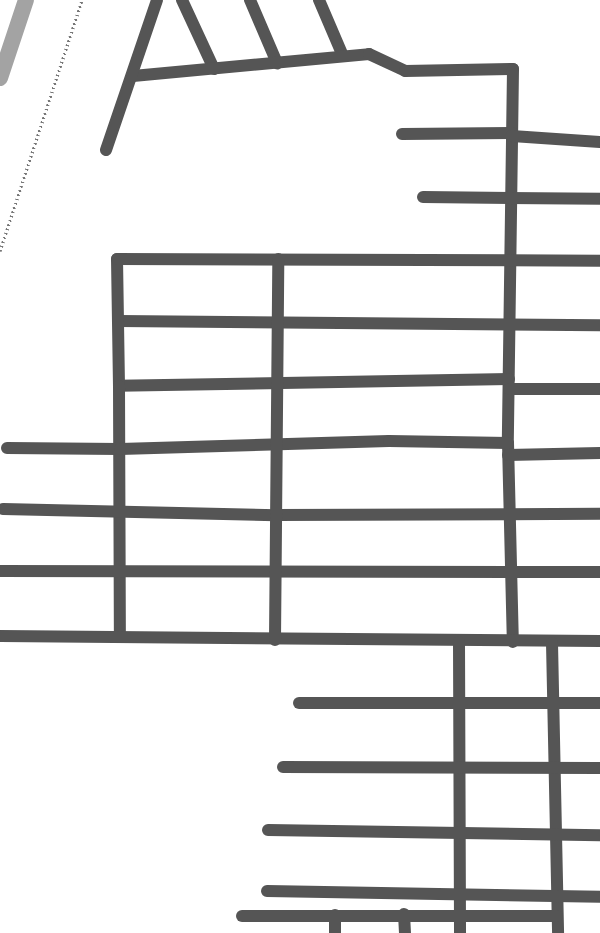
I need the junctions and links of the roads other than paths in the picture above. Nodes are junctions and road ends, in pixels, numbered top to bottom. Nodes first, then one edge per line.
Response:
1 (157, 0) edge
2 (182, 0) edge
3 (250, 0) edge
4 (319, 0) edge
5 (343, 57) junction
6 (277, 63) junction
7 (214, 69) junction
8 (133, 76) junction
9 (402, 134) dead end
10 (512, 134) junction
11 (600, 142) edge
12 (106, 150) dead end
13 (423, 197) dead end
14 (511, 199) junction
15 (600, 199) edge
16 (278, 259) junction
17 (510, 260) junction
18 (600, 261) edge
19 (118, 321) junction
20 (278, 323) junction
21 (509, 324) junction
22 (600, 326) edge
23 (509, 384) junction
24 (277, 385) junction
25 (119, 386) junction
26 (600, 389) edge
27 (278, 446) junction
28 (7, 448) dead end
29 (120, 449) junction
30 (508, 449) junction
31 (600, 453) edge
32 (3, 509) dead end
33 (120, 510) junction
34 (509, 513) junction
35 (600, 514) edge
36 (276, 515) junction
37 (510, 570) junction
38 (0, 571) edge
39 (119, 572) junction
40 (600, 572) edge
41 (275, 573) junction
42 (120, 634) junction
43 (0, 636) edge
44 (275, 640) junction
45 (459, 642) junction
46 (513, 642) junction
47 (600, 642) edge
48 (552, 643) junction
49 (299, 703) dead end
50 (459, 703) junction
51 (552, 703) junction
52 (600, 703) edge
53 (283, 767) dead end
54 (459, 768) junction
55 (555, 768) junction
56 (600, 768) edge
57 (268, 830) dead end
58 (459, 832) junction
59 (554, 835) junction
60 (600, 835) edge
61 (267, 891) dead end
62 (459, 896) junction
63 (556, 897) junction
64 (600, 897) edge
65 (404, 914) junction
66 (459, 914) junction
67 (335, 915) junction
68 (242, 916) dead end
69 (557, 916) junction
70 (335, 933) edge
71 (405, 933) edge
72 (460, 933) edge
73 (558, 933) edge

1 - 8 street
2 - 7 street
3 - 6 street
4 - 5 street
5 - 6 street
5 - 10 street
6 - 7 street
7 - 8 street
8 - 12 street
9 - 10 street
10 - 11 street
10 - 14 street
13 - 14 street
14 - 15 street
14 - 17 street
16 - 17 street
16 - 19 street
16 - 20 street
17 - 18 street
17 - 21 street
19 - 20 street
19 - 25 street
20 - 21 street
20 - 24 street
21 - 22 street
21 - 23 street
23 - 24 street
23 - 26 street
23 - 30 street
24 - 25 street
24 - 27 street
25 - 29 street
27 - 29 street
27 - 30 street
27 - 36 street
28 - 29 street
29 - 33 street
30 - 31 street
30 - 34 street
32 - 33 street
33 - 36 street
33 - 39 street
34 - 35 street
34 - 36 street
34 - 37 street
36 - 41 street
37 - 40 street
37 - 41 street
37 - 46 street
38 - 39 street
39 - 41 street
39 - 42 street
41 - 44 street
42 - 43 street
42 - 44 street
44 - 45 street
45 - 46 street
45 - 50 street
46 - 48 street
47 - 48 street
48 - 51 street
49 - 50 street
50 - 51 street
50 - 54 street
51 - 52 street
51 - 55 street
53 - 54 street
54 - 55 street
54 - 58 street
55 - 56 street
55 - 59 street
57 - 58 street
58 - 59 street
58 - 62 street
59 - 60 street
59 - 63 street
61 - 62 street
62 - 63 street
62 - 66 street
63 - 64 street
63 - 69 street
65 - 66 street
65 - 67 street
65 - 71 street
66 - 69 street
66 - 72 street
67 - 68 street
67 - 70 street
69 - 73 street

